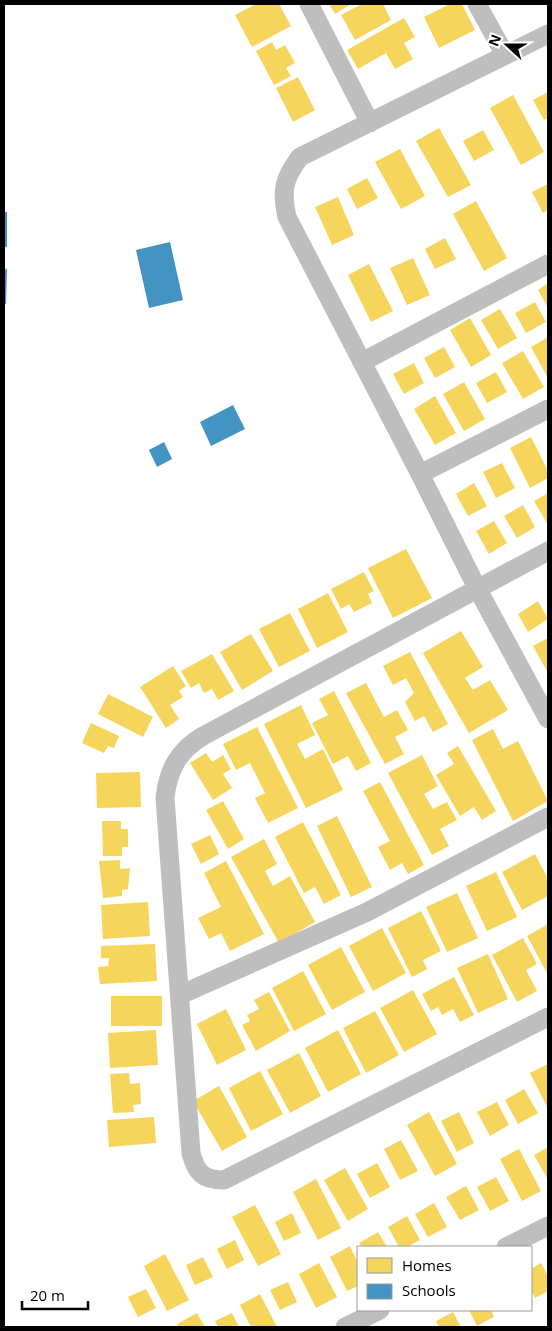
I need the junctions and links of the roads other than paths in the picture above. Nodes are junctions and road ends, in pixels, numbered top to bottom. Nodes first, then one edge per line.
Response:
1 (310, 4) edge
2 (477, 4) edge
3 (548, 34) edge
4 (505, 54) junction
5 (370, 123) junction
6 (548, 264) edge
7 (362, 362) junction
8 (548, 409) edge
9 (420, 474) junction
10 (548, 551) edge
11 (477, 588) junction
12 (546, 707) edge
13 (548, 816) edge
14 (180, 995) junction
15 (548, 1018) edge
16 (548, 1226) edge
17 (508, 1246) edge
18 (378, 1311) edge
19 (345, 1327) edge

1 - 5 street
2 - 4 street
3 - 4 street
4 - 5 street
5 - 7 street
6 - 7 street
7 - 9 street
8 - 9 street
9 - 11 street
10 - 11 street
11 - 12 street
11 - 14 street
13 - 14 street
14 - 15 street
16 - 17 street
18 - 19 street

